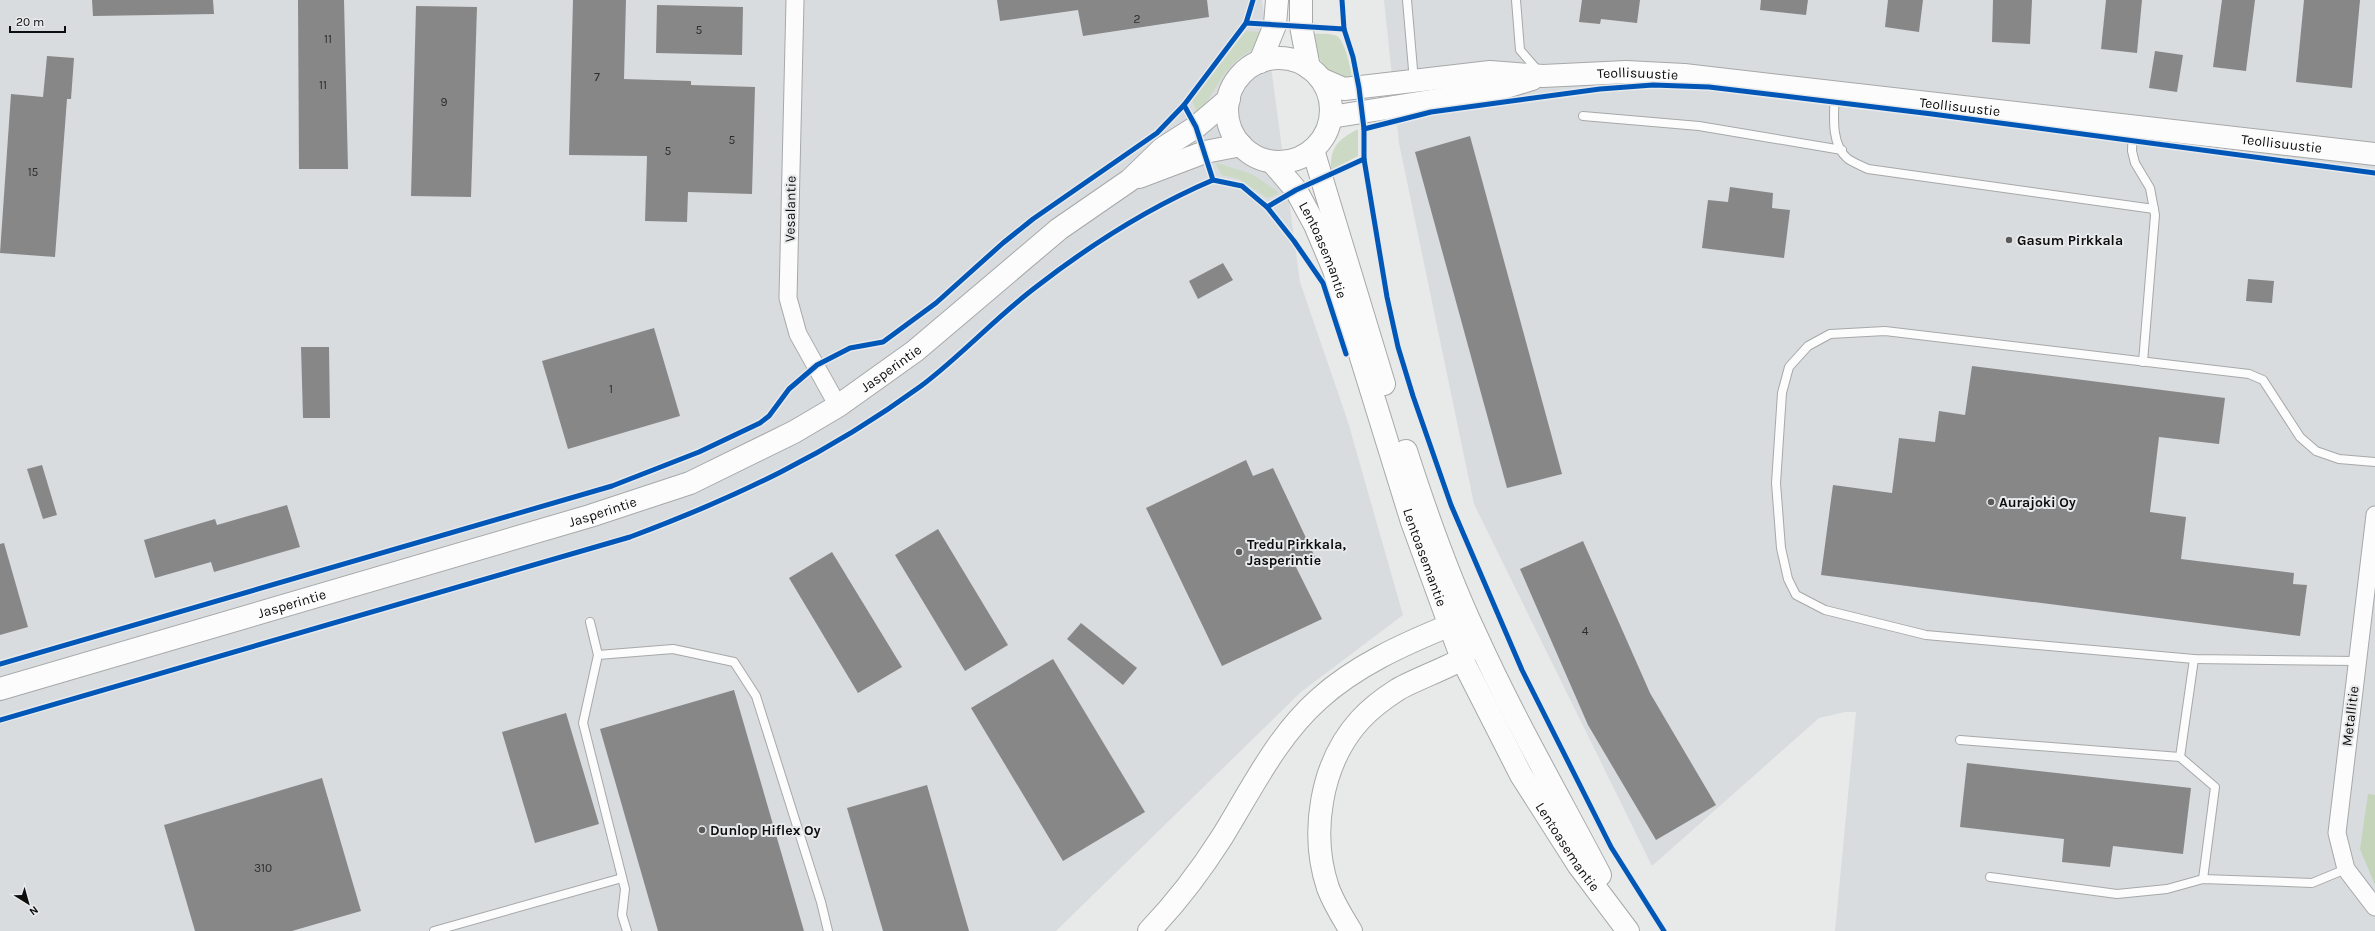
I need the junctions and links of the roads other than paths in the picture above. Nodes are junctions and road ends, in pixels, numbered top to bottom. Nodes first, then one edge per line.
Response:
1 (795, 0) edge
2 (1277, 0) edge
3 (1301, 0) edge
4 (1407, 0) edge
5 (1516, 0) edge
6 (1260, 62) junction
7 (1315, 73) junction
8 (1543, 76) junction
9 (1414, 81) junction
10 (1835, 92) junction
11 (1229, 99) junction
12 (1583, 116) dead end
13 (1331, 117) junction
14 (2133, 127) junction
15 (1241, 145) junction
16 (1313, 150) junction
17 (1842, 150) junction
18 (2375, 154) edge
19 (1272, 162) junction
20 (1130, 180) junction
21 (2154, 209) junction
22 (2143, 362) junction
23 (838, 406) junction
24 (2375, 462) edge
25 (2375, 515) edge
26 (590, 622) dead end
27 (1448, 626) junction
28 (1475, 634) junction
29 (598, 655) junction
30 (1462, 659) junction
31 (2194, 659) junction
32 (2357, 661) junction
33 (0, 689) edge
34 (1960, 740) dead end
35 (2180, 757) junction
36 (2346, 869) junction
37 (622, 878) junction
38 (1990, 878) dead end
39 (2203, 879) junction
40 (2375, 907) edge
41 (434, 931) edge
42 (627, 931) edge
43 (828, 931) edge
44 (1149, 931) edge
45 (1352, 931) edge
46 (1629, 931) edge

1 - 23 street, Vesalantie
2 - 6 main road
3 - 7 main road
4 - 9 lane
5 - 8 lane
6 - 7 main road
6 - 11 main road
7 - 9 main road, Teollisuustie
7 - 13 main road
8 - 9 main road, Teollisuustie
8 - 10 main road, Teollisuustie
8 - 13 main road, Teollisuustie
10 - 14 main road, Teollisuustie
10 - 17 lane
11 - 15 main road
11 - 20 main road, Jasperintie
12 - 17 lane
13 - 16 main road
14 - 18 main road, Teollisuustie
14 - 21 lane
15 - 19 main road
15 - 20 main road, Jasperintie
16 - 19 main road
16 - 28 main road, Lentoasemantie
17 - 21 lane
19 - 27 main road, Lentoasemantie
20 - 23 main road, Jasperintie
21 - 22 lane
22 - 24 lane
22 - 31 lane
23 - 33 main road, Jasperintie
25 - 32 street, Metallitie
26 - 29 lane
27 - 28 main road
27 - 30 main road, Lentoasemantie
27 - 44 main road
28 - 30 main road
28 - 46 main road, Lentoasemantie
29 - 37 lane
29 - 43 lane
30 - 45 main road
30 - 46 main road, Lentoasemantie
31 - 32 lane
31 - 35 lane
32 - 36 street, Metallitie
34 - 35 lane
35 - 39 lane
36 - 39 lane
36 - 40 street, Metallitie
37 - 41 lane
37 - 42 lane
38 - 39 lane

